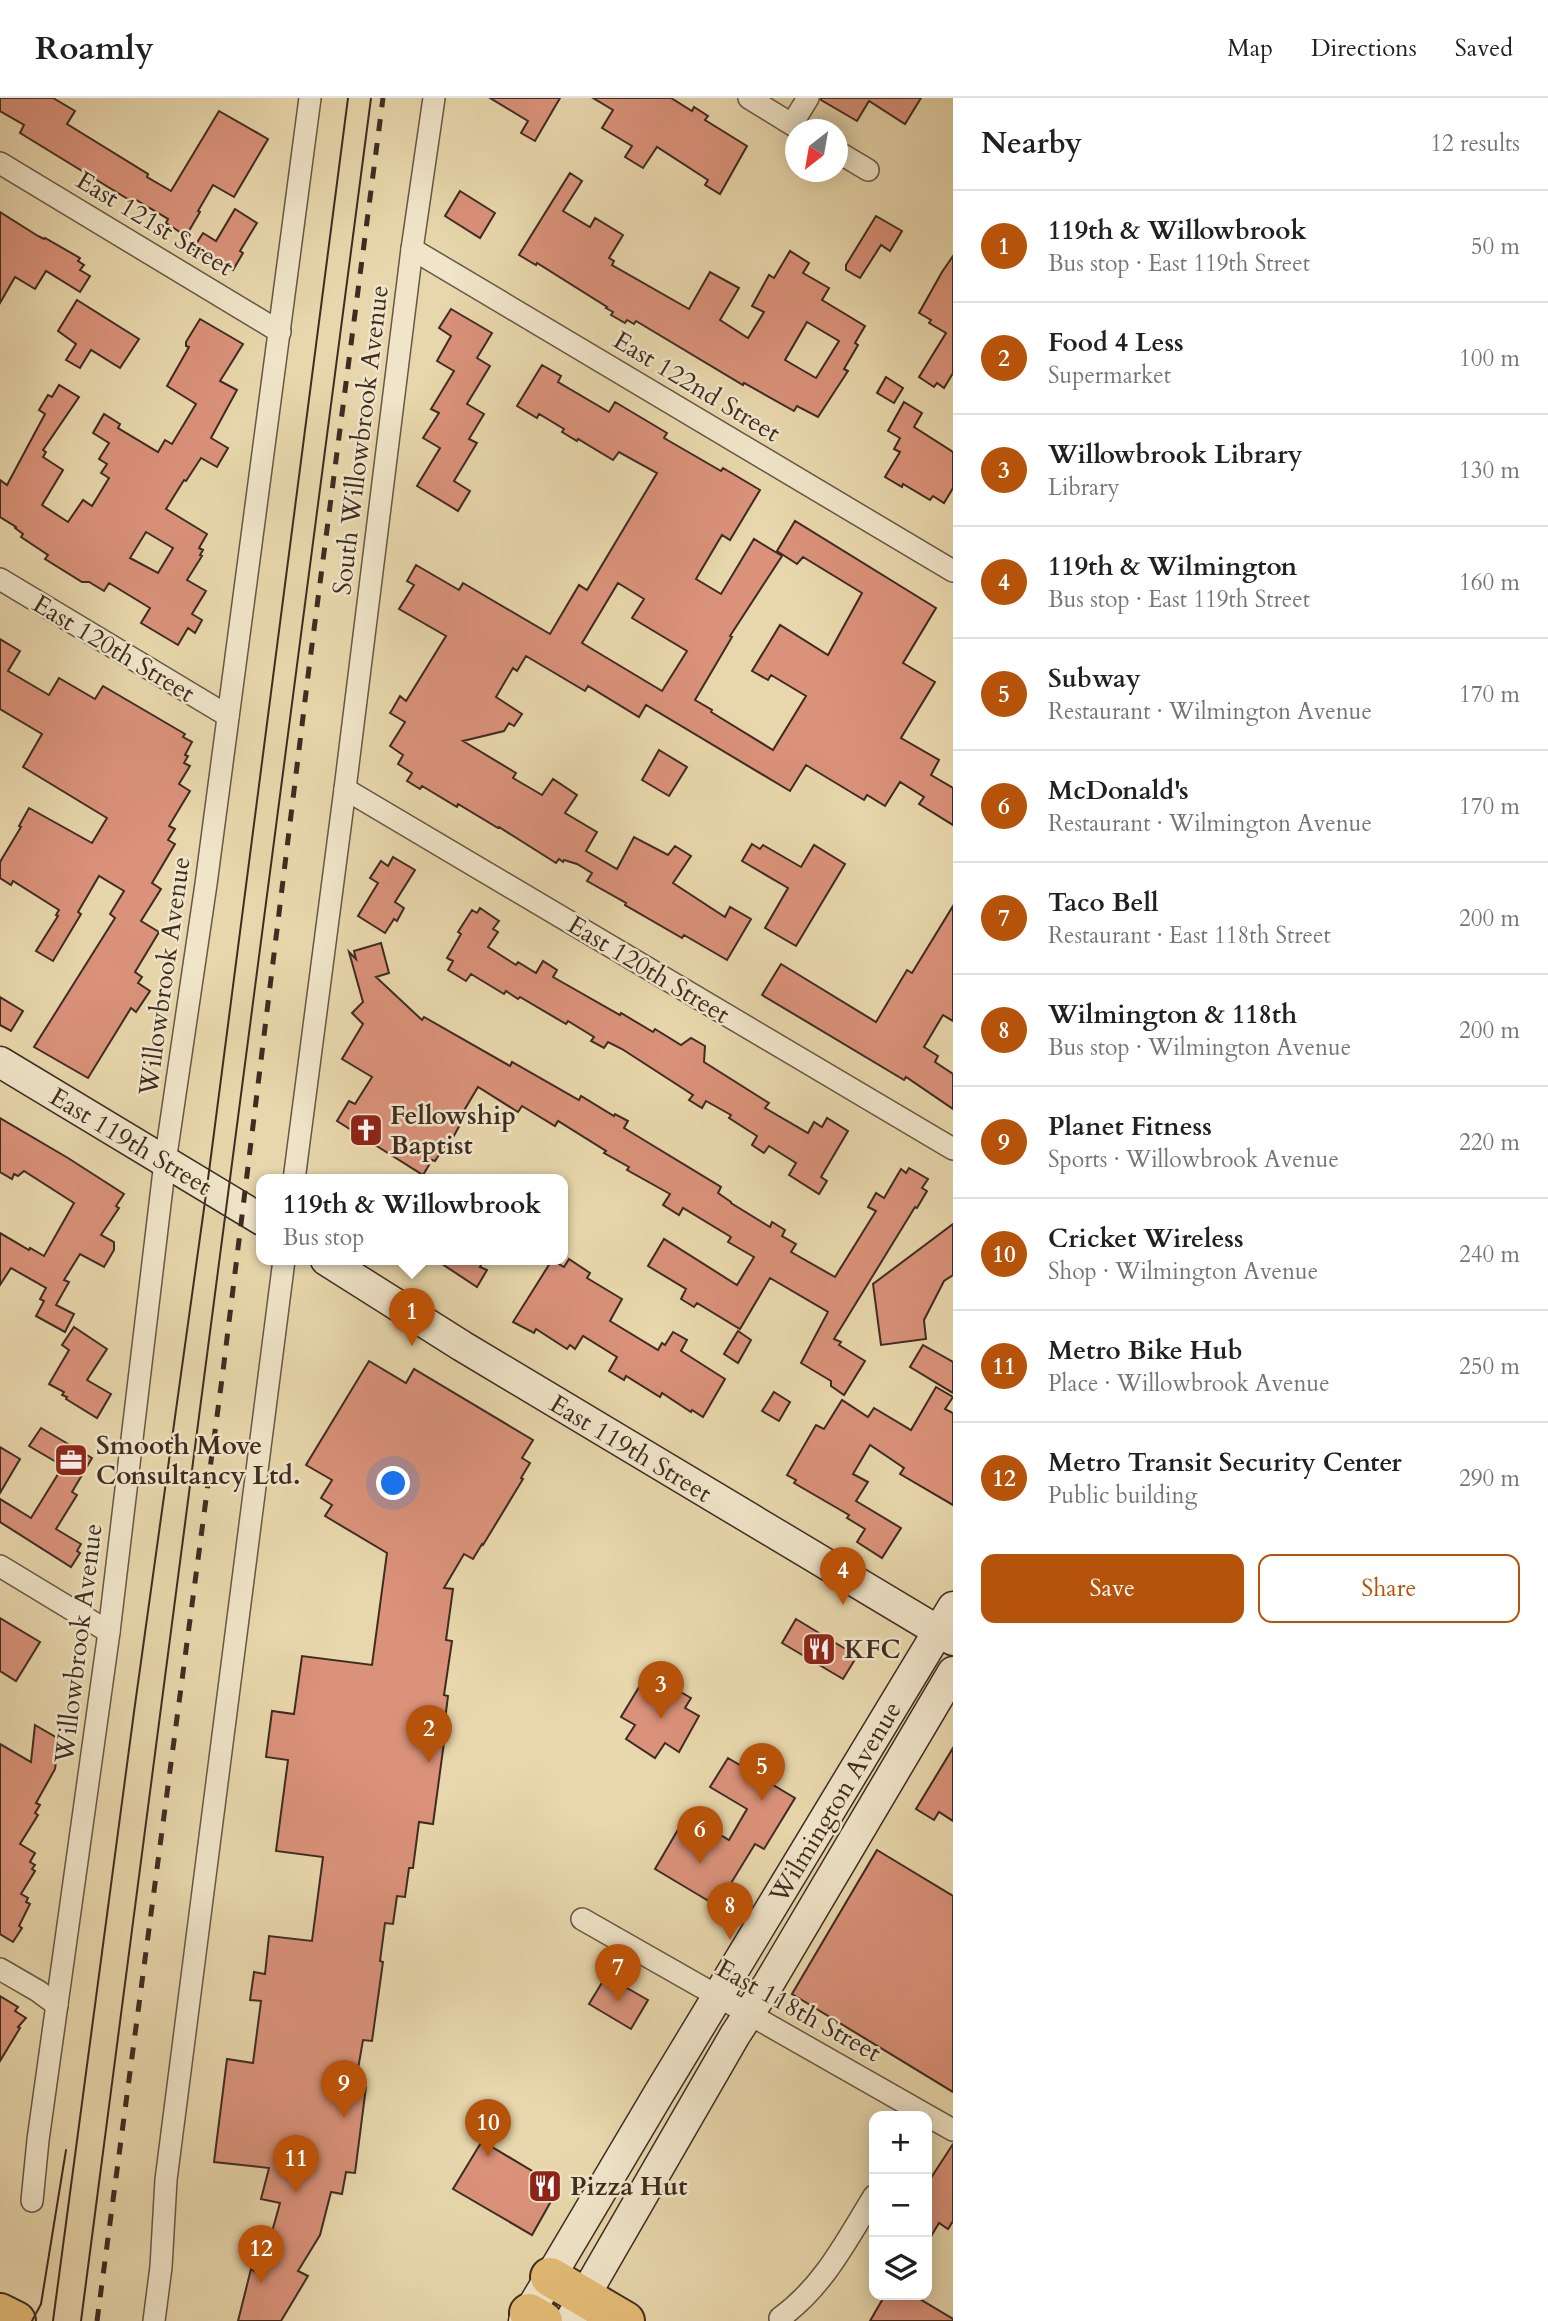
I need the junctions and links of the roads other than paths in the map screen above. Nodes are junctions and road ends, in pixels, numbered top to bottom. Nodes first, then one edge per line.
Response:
1 (310, 98) edge
2 (433, 98) edge
3 (749, 98) edge
4 (807, 98) edge
5 (800, 119) edge
6 (785, 120) edge
7 (848, 158) edge
8 (0, 163) edge
9 (868, 170) dead end
10 (412, 250) junction
11 (280, 332) junction
12 (953, 571) edge
13 (0, 579) edge
14 (228, 716) junction
15 (345, 789) junction
16 (0, 1062) edge
17 (953, 1149) edge
18 (165, 1161) junction
19 (295, 1174) edge
20 (256, 1217) edge
21 (283, 1265) edge
22 (334, 1265) edge
23 (0, 1566) edge
24 (948, 1626) edge
25 (110, 1632) junction
26 (953, 1671) edge
27 (582, 1919) dead end
28 (0, 1969) edge
29 (718, 1997) junction
30 (57, 2005) junction
31 (748, 2015) junction
32 (917, 2111) edge
33 (932, 2119) edge
34 (953, 2130) edge
35 (32, 2201) dead end
36 (869, 2204) edge
37 (550, 2277) junction
38 (577, 2309) edge
39 (0, 2313) edge
40 (532, 2318) edge
41 (780, 2318) dead end
42 (16, 2321) edge
43 (154, 2321) edge
44 (625, 2321) edge

1 - 11 street
2 - 10 street, South Willowbrook Avenue
3 - 6 street
4 - 5 street
7 - 9 street
8 - 11 street, East 121st Street
10 - 12 street, East 122nd Street
10 - 15 street, South Willowbrook Avenue
11 - 14 street
13 - 14 street, East 120th Street
14 - 18 street, Willowbrook Avenue
15 - 17 street, East 120th Street
15 - 19 street
16 - 18 main road, East 119th Street
18 - 20 main road, East 119th Street
18 - 25 street, Willowbrook Avenue
21 - 43 street
22 - 24 main road, East 119th Street
23 - 25 street
24 - 29 main road, Wilmington Avenue
25 - 30 street, Willowbrook Avenue
26 - 31 main road, Wilmington Avenue
27 - 29 street, East 118th Street
28 - 30 street
29 - 31 street, East 118th Street
29 - 37 main road, Wilmington Avenue
30 - 35 street, Willowbrook Avenue
31 - 32 street, East 118th Street
31 - 38 main road, Wilmington Avenue
33 - 34 street, East 118th Street
36 - 41 street
37 - 38 highway
37 - 40 main road, Wilmington Avenue
38 - 44 highway
39 - 42 highway

